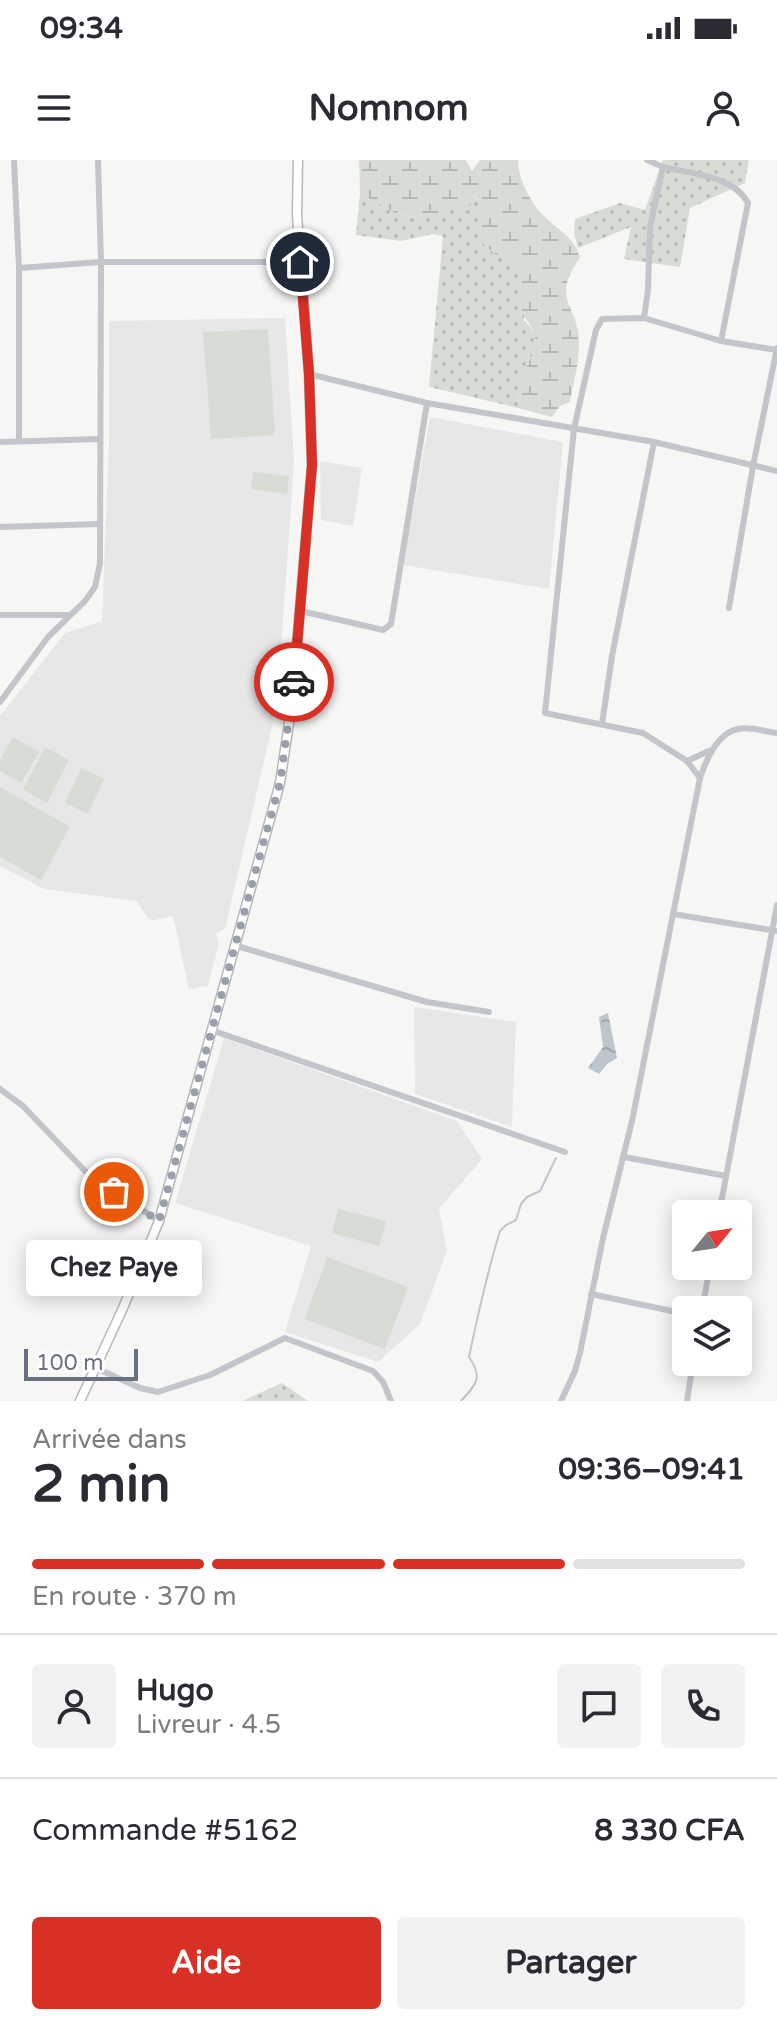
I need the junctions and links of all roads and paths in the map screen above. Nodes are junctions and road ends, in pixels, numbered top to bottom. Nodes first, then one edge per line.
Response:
1 (14, 160) edge
2 (98, 160) edge
3 (298, 160) edge
4 (647, 160) edge
5 (663, 167) junction
6 (101, 262) junction
7 (300, 262) junction
8 (19, 268) junction
9 (644, 318) junction
10 (721, 341) junction
11 (777, 350) edge
12 (309, 374) junction
13 (427, 403) junction
14 (574, 429) junction
15 (100, 439) junction
16 (19, 441) junction
17 (0, 442) edge
18 (654, 442) junction
19 (753, 466) junction
20 (777, 471) edge
21 (100, 524) junction
22 (0, 527) edge
23 (729, 608) dead end
24 (301, 611) junction
25 (0, 615) edge
26 (69, 615) junction
27 (0, 702) edge
28 (602, 724) junction
29 (777, 733) edge
30 (709, 751) junction
31 (687, 761) junction
32 (700, 778) junction
33 (777, 905) edge
34 (673, 914) junction
35 (774, 931) edge
36 (236, 946) junction
37 (489, 1012) dead end
38 (211, 1030) junction
39 (0, 1089) edge
40 (565, 1152) dead end
41 (624, 1157) junction
42 (726, 1176) junction
43 (722, 1200) edge
44 (159, 1221) junction
45 (591, 1294) junction
46 (672, 1311) edge
47 (96, 1368) junction
48 (691, 1376) edge
49 (80, 1401) edge
50 (391, 1401) edge
51 (561, 1401) edge
52 (687, 1401) edge

1 - 8 street
2 - 6 street
3 - 7 main road
4 - 5 street
5 - 9 street
5 - 10 street
6 - 7 street
6 - 8 street
6 - 15 street
7 - 12 main road
8 - 16 street
9 - 10 street
9 - 14 street
10 - 11 street
11 - 19 street
12 - 13 street
12 - 24 main road
13 - 14 street
13 - 24 street
14 - 18 street
14 - 28 street
15 - 16 street
15 - 21 street
16 - 17 street
18 - 19 street
18 - 28 street
19 - 20 street
19 - 23 street
21 - 22 street
21 - 26 street
24 - 36 main road
25 - 26 street
26 - 27 street
28 - 31 street
29 - 30 street
30 - 31 street
30 - 32 street
31 - 32 street
32 - 34 street
33 - 35 street
34 - 35 street
34 - 41 street
35 - 42 street
36 - 37 street
36 - 38 main road
38 - 40 street
38 - 44 main road
39 - 44 street
41 - 42 street
41 - 45 street
42 - 43 street
44 - 47 main road
45 - 46 street
45 - 51 street
47 - 49 main road
47 - 50 street
48 - 52 street

